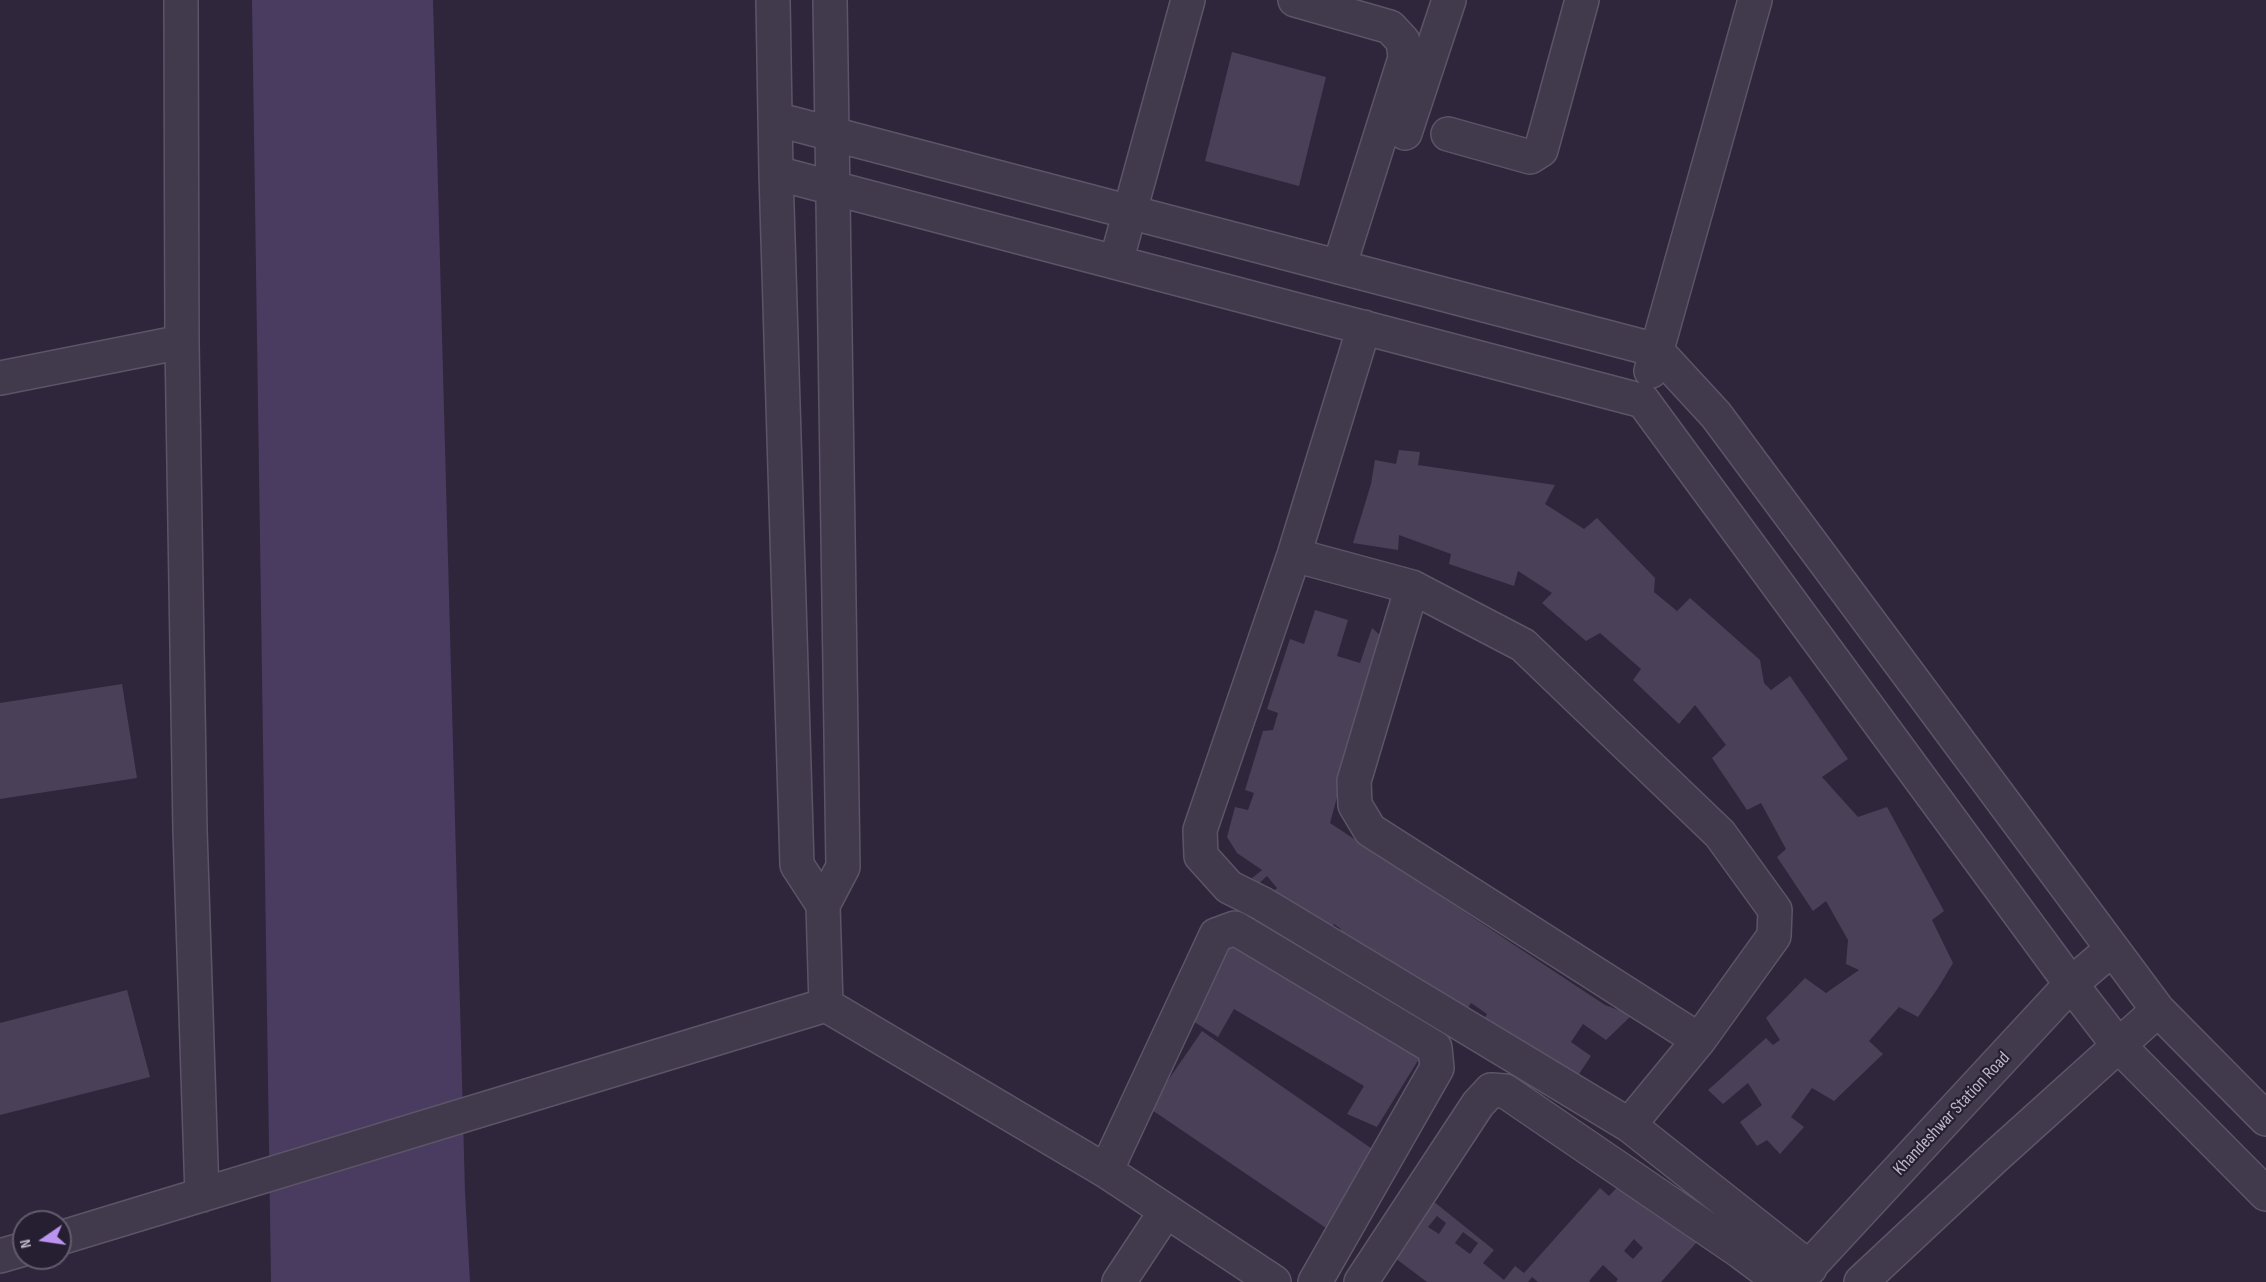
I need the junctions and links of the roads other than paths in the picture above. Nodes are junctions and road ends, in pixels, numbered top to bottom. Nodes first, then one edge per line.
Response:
1 (180, 0) edge
2 (773, 0) edge
3 (830, 0) edge
4 (1188, 0) edge
5 (1295, 0) edge
6 (1449, 0) edge
7 (1582, 0) edge
8 (1755, 0) edge
9 (775, 119) junction
10 (832, 133) junction
11 (1448, 134) dead end
12 (776, 173) junction
13 (832, 188) junction
14 (1130, 212) junction
15 (1116, 262) junction
16 (1350, 269) junction
17 (1364, 327) junction
18 (182, 342) junction
19 (1656, 350) junction
20 (0, 378) edge
21 (1643, 401) junction
22 (1294, 555) junction
23 (1412, 587) junction
24 (823, 905) junction
25 (2112, 949) junction
26 (2071, 984) junction
27 (826, 1005) junction
28 (2158, 1010) junction
29 (1698, 1040) junction
30 (2118, 1045) junction
31 (2266, 1119) edge
32 (1629, 1125) junction
33 (1106, 1171) junction
34 (202, 1194) junction
35 (2266, 1194) edge
36 (1166, 1211) junction
37 (72, 1234) edge
38 (1803, 1275) edge
39 (1119, 1282) edge
40 (1274, 1282) edge
41 (1315, 1282) edge
42 (1361, 1282) edge
43 (1781, 1282) edge
44 (1861, 1282) edge

1 - 18 street
2 - 9 street
3 - 10 street
4 - 14 street
5 - 16 street
6 - 16 street
7 - 11 street
8 - 19 street
9 - 10 street
9 - 12 street
10 - 13 street
10 - 14 street
12 - 13 street
12 - 24 street
13 - 15 street
13 - 24 street
14 - 15 street
14 - 16 street
15 - 17 street
16 - 19 street
17 - 21 street
17 - 22 street
18 - 20 street
18 - 34 street
19 - 21 street
19 - 25 street
21 - 26 street
22 - 23 street
22 - 32 street
23 - 29 street
23 - 29 street
24 - 27 street
25 - 26 street, Khandeshwar Station Road
25 - 28 street
26 - 30 street
26 - 38 street, Khandeshwar Station Road
27 - 33 street
27 - 34 street
28 - 30 street
28 - 31 street
29 - 32 street
30 - 35 street
30 - 44 street
32 - 38 street
33 - 36 street
33 - 41 street
34 - 37 street
36 - 39 street
36 - 40 street
42 - 43 street

